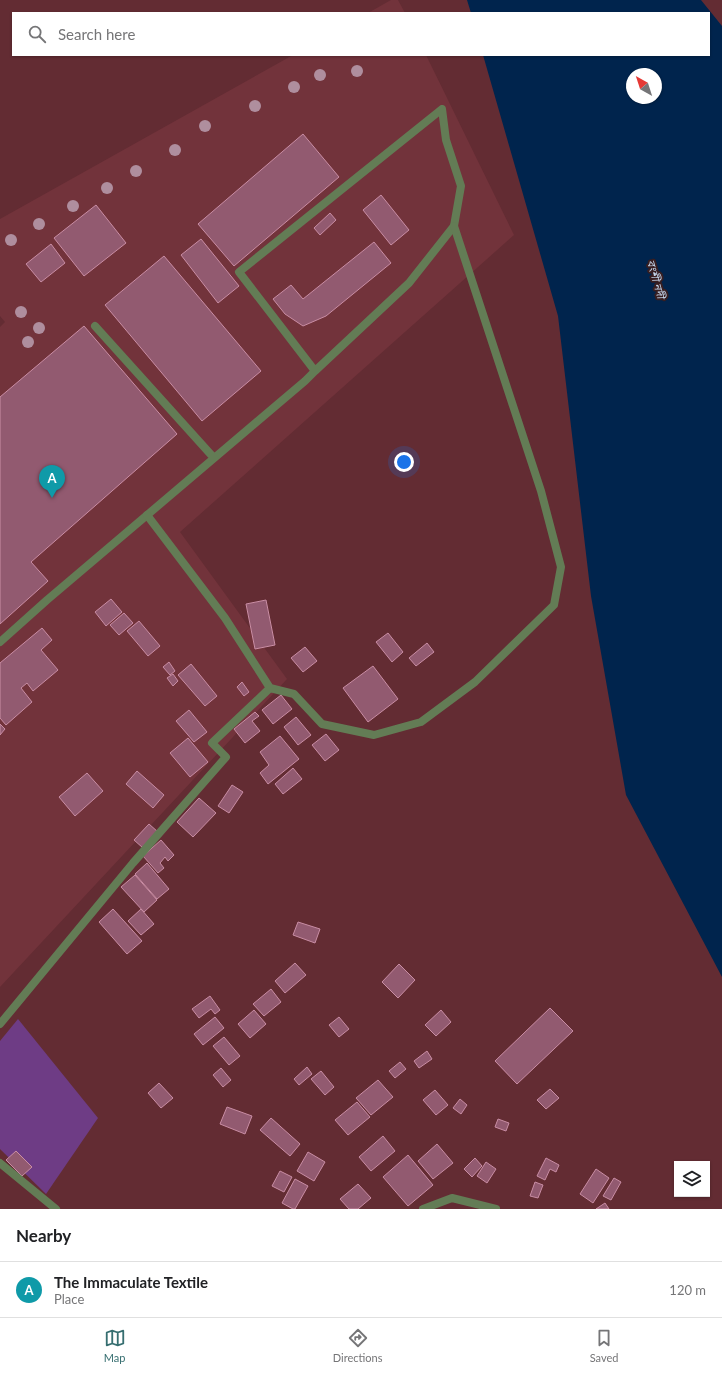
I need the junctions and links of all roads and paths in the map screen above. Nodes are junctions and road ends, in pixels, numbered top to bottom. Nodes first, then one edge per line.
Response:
1 (454, 226) junction
2 (95, 326) dead end
3 (315, 371) junction
4 (214, 458) junction
5 (147, 515) junction
6 (0, 642) edge
7 (270, 688) junction
8 (0, 1024) edge
9 (0, 1163) edge
10 (56, 1209) edge
11 (423, 1209) edge
12 (496, 1209) edge

1 - 3 street
1 - 3 street
1 - 7 street
2 - 4 street
3 - 4 street
4 - 5 street
5 - 6 street
5 - 7 street
7 - 8 street
9 - 10 street
11 - 12 street

